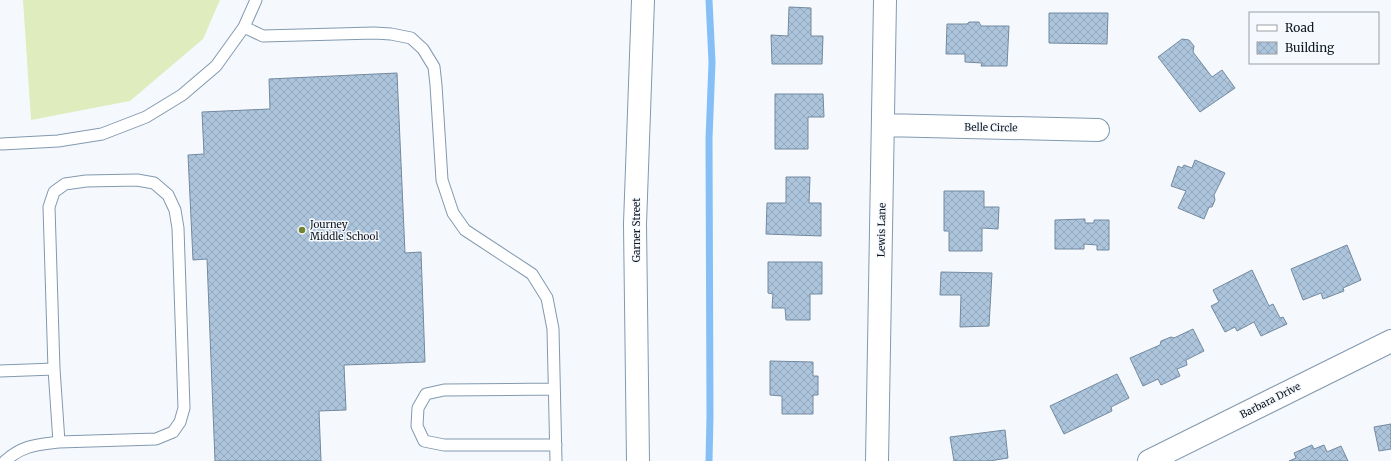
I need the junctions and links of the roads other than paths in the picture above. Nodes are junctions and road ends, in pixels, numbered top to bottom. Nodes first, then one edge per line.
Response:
1 (256, 0) edge
2 (643, 0) edge
3 (885, 0) edge
4 (244, 27) junction
5 (883, 124) junction
6 (1098, 130) dead end
7 (2, 144) dead end
8 (1391, 340) edge
9 (54, 369) junction
10 (0, 371) edge
11 (554, 389) junction
12 (59, 442) junction
13 (556, 445) junction
14 (5, 461) edge
15 (556, 461) edge
16 (638, 461) edge
17 (877, 461) edge
18 (1149, 461) edge

1 - 4 lane
2 - 16 street, Garner Street
3 - 5 street, Lewis Lane
4 - 7 lane
4 - 11 lane
5 - 6 street, Belle Circle
5 - 17 street, Lewis Lane
8 - 18 street, Barbara Drive
9 - 10 lane
9 - 12 lane
9 - 12 lane
11 - 13 lane
11 - 13 lane
12 - 14 lane
13 - 15 lane

